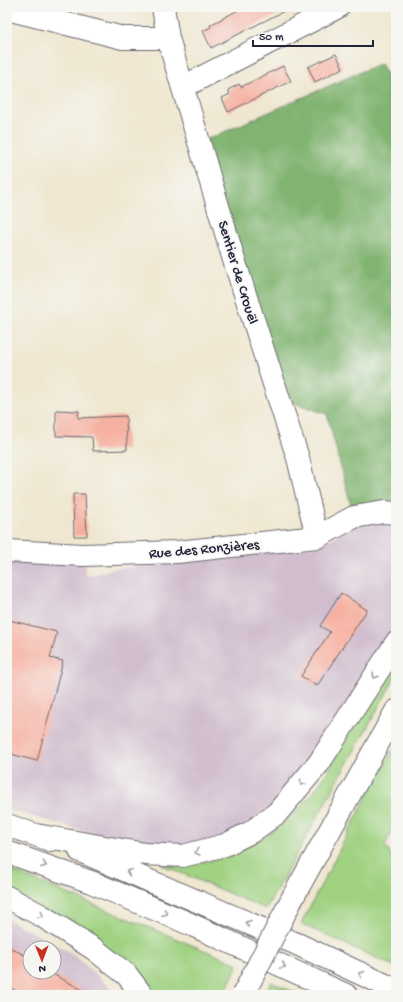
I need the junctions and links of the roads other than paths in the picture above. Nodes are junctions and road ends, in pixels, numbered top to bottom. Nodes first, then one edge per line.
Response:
1 (162, 7) edge
2 (338, 7) edge
3 (7, 9) edge
4 (168, 38) junction
5 (182, 87) junction
6 (396, 513) edge
7 (317, 537) junction
8 (7, 551) edge
9 (396, 643) edge
10 (396, 712) edge
11 (7, 825) edge
12 (36, 835) junction
13 (7, 852) edge
14 (7, 897) edge
15 (396, 990) edge
16 (142, 995) edge
17 (243, 995) edge
18 (346, 995) edge

1 - 4 main road, Sentier de Crouël
2 - 5 main road
3 - 4 main road
4 - 5 main road, Sentier de Crouël
5 - 7 main road, Sentier de Crouël
6 - 7 main road, Rue des Ronzières
7 - 8 main road, Rue des Ronzières
9 -> 12 main road
10 - 17 main road, bridge
11 - 12 main road
15 -> 12 main road
13 -> 18 main road
14 -> 16 main road

